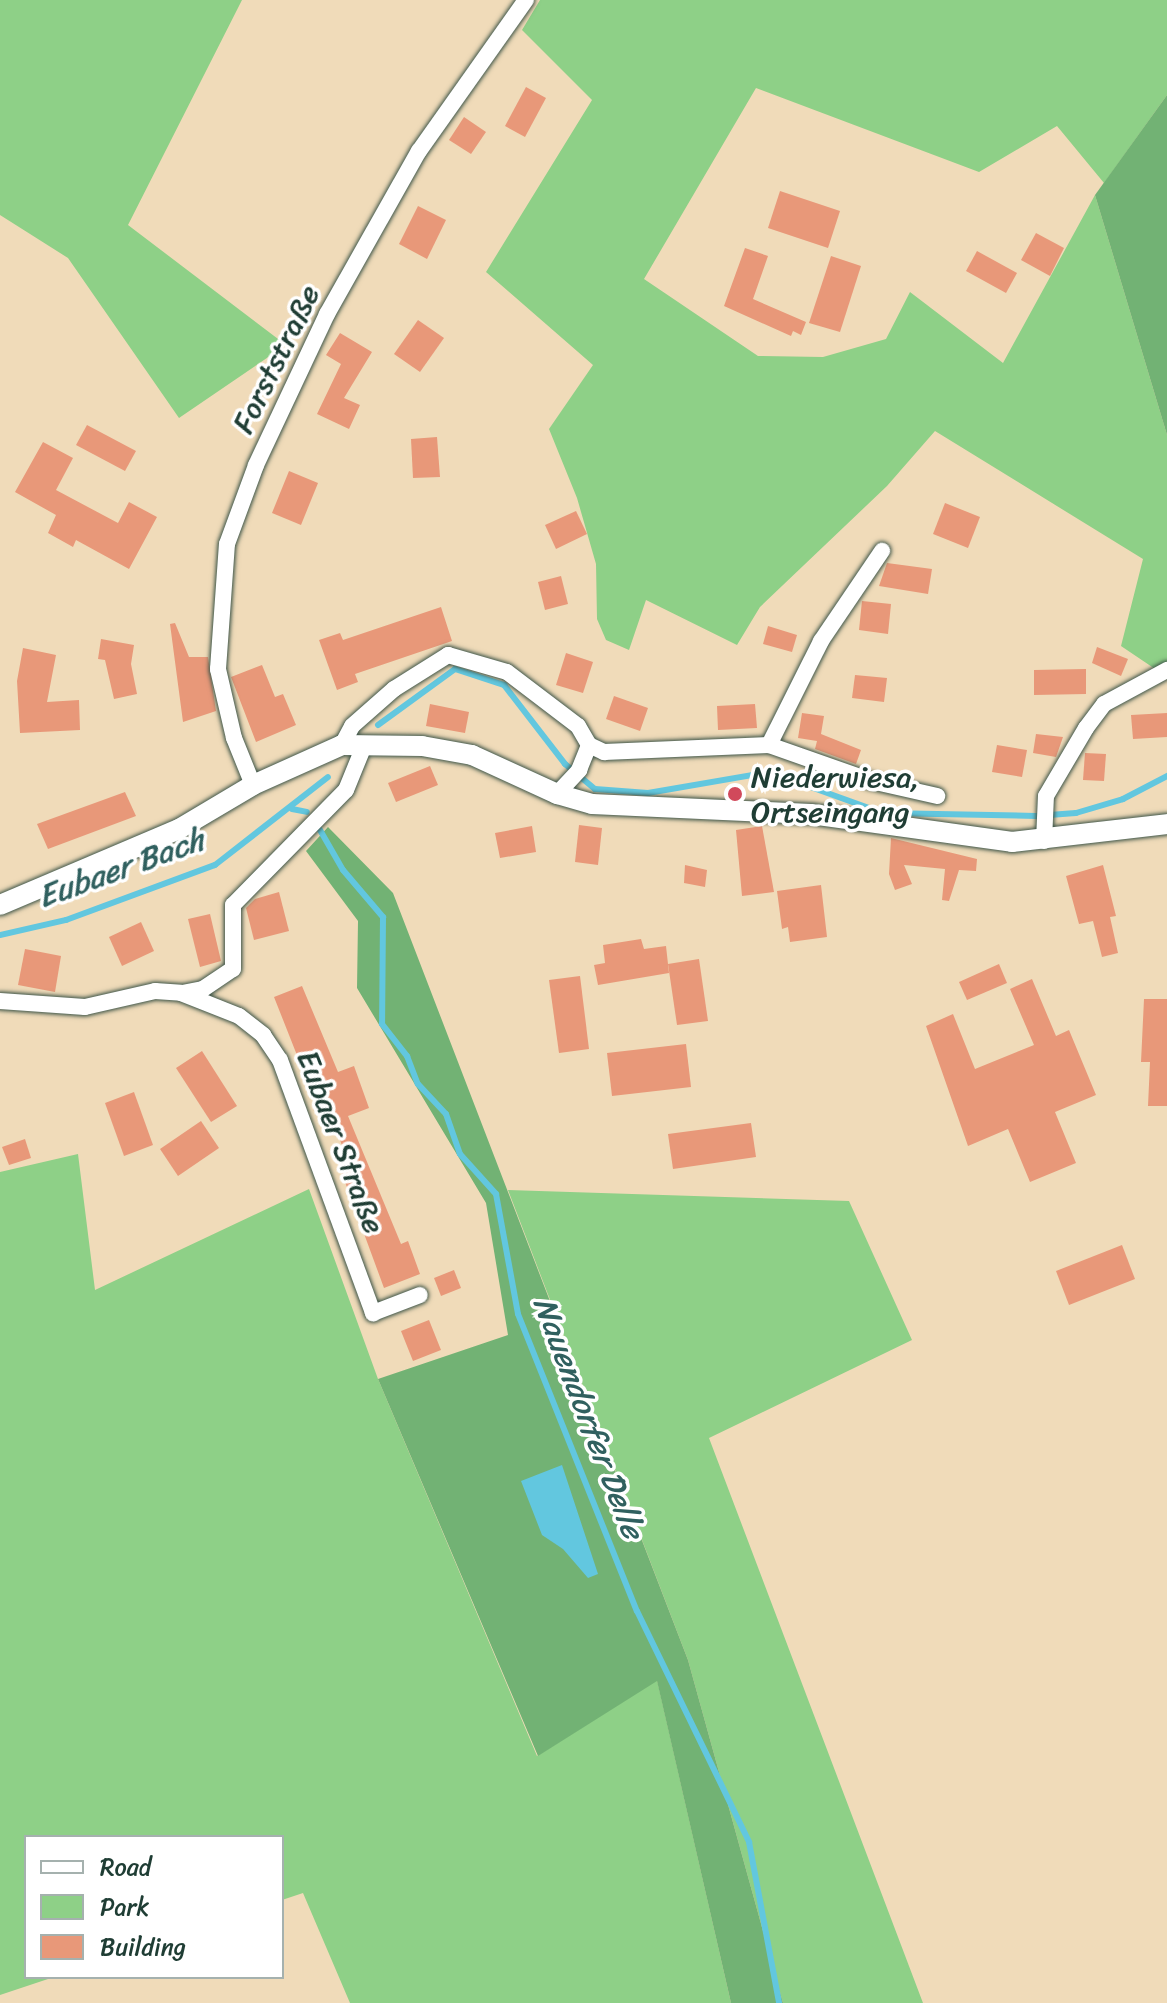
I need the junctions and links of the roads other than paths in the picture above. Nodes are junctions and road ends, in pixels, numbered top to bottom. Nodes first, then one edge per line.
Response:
1 (526, 0) edge
2 (882, 551) dead end
3 (1167, 670) edge
4 (342, 745) junction
5 (589, 745) junction
6 (769, 745) junction
7 (364, 746) junction
8 (568, 782) junction
9 (253, 785) junction
10 (937, 796) dead end
11 (1045, 823) junction
12 (1167, 824) edge
13 (0, 905) edge
14 (181, 993) junction
15 (0, 1001) edge
16 (420, 1295) dead end

1 - 9 street, Forststraße
2 - 6 street
3 - 11 street
4 - 5 street
4 - 7 street
4 - 9 street
5 - 6 street
5 - 8 street
6 - 10 street
7 - 8 street
7 - 14 street, Eubaer Straße
8 - 11 street
9 - 13 street
11 - 12 street
14 - 15 street, Eubaer Straße
14 - 16 street, Eubaer Straße

